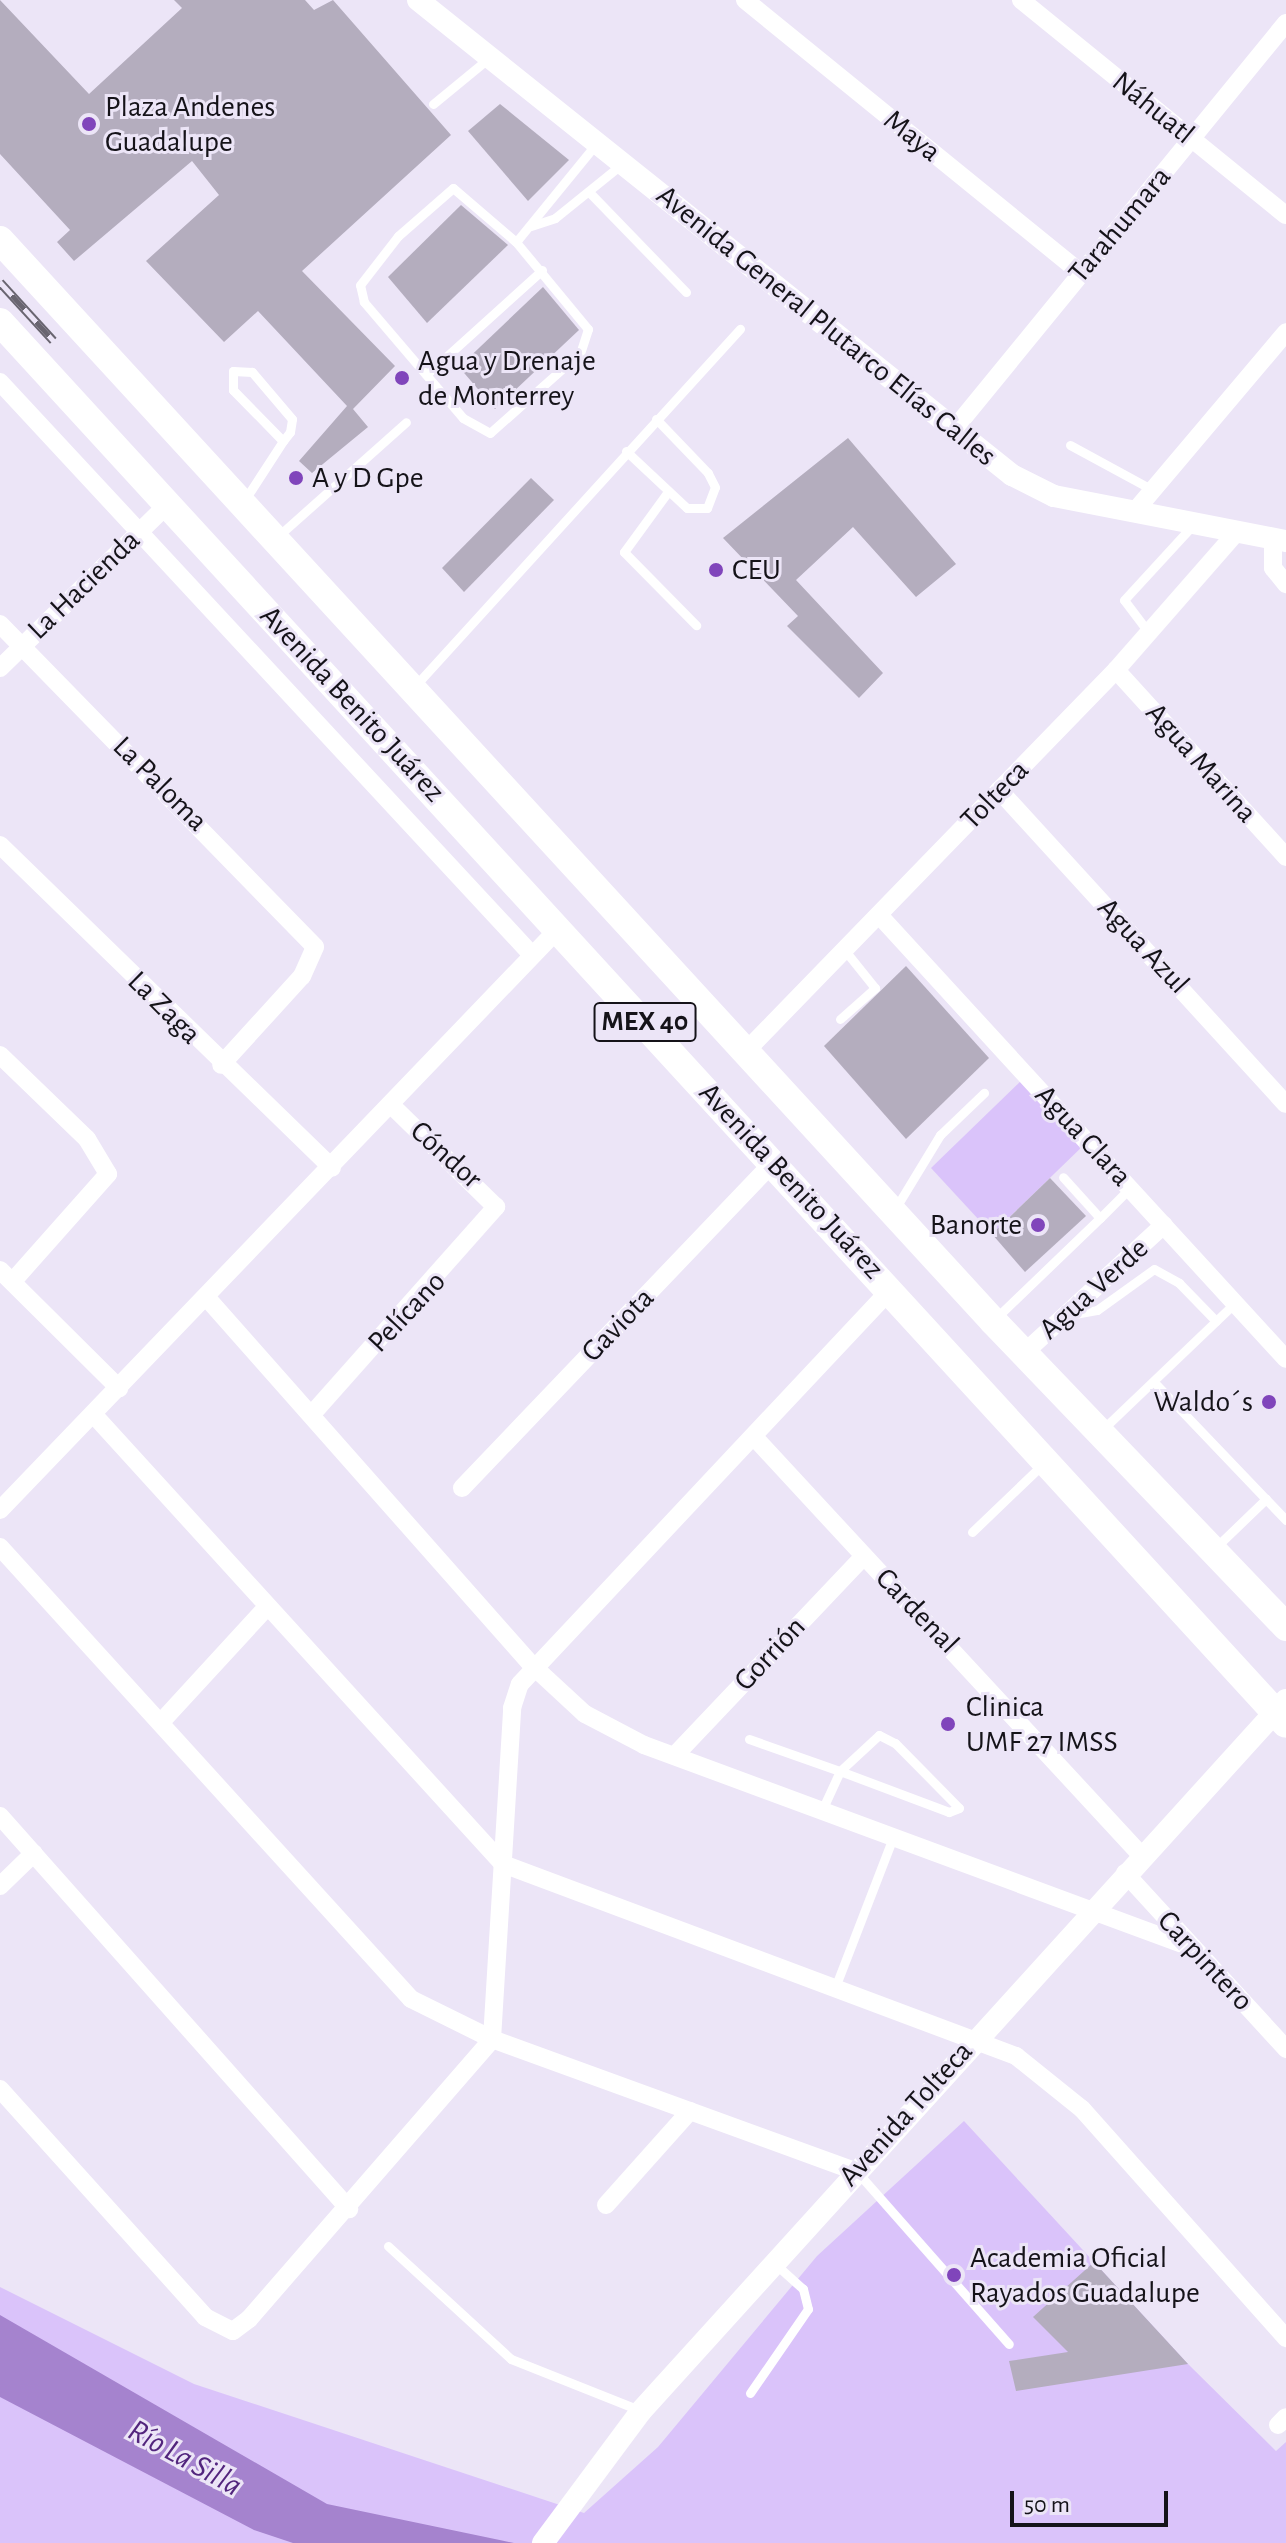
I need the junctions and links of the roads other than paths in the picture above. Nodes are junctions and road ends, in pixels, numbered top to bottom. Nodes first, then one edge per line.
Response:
1 (418, 0) edge
2 (745, 0) edge
3 (1021, 0) edge
4 (1286, 23) edge
5 (489, 58) junction
6 (433, 104) dead end
7 (1191, 140) junction
8 (596, 144) junction
9 (622, 164) junction
10 (590, 193) junction
11 (1286, 215) edge
12 (0, 219) edge
13 (531, 226) junction
14 (0, 240) edge
15 (516, 242) junction
16 (0, 255) edge
17 (542, 270) junction
18 (1080, 272) junction
19 (686, 292) dead end
20 (0, 322) edge
21 (740, 329) dead end
22 (1286, 332) edge
23 (95, 343) junction
24 (0, 347) edge
25 (427, 374) junction
26 (0, 382) edge
27 (76, 404) junction
28 (656, 419) junction
29 (406, 422) dead end
30 (955, 428) junction
31 (283, 441) junction
32 (1070, 445) dead end
33 (626, 451) junction
34 (1153, 490) junction
35 (667, 493) junction
36 (168, 504) junction
37 (242, 504) junction
38 (1135, 511) junction
39 (1195, 523) junction
40 (138, 532) junction
41 (1236, 533) junction
42 (273, 540) junction
43 (1279, 540) edge
44 (1286, 584) edge
45 (0, 624) edge
46 (696, 625) dead end
47 (1149, 633) junction
48 (22, 646) junction
49 (0, 668) edge
50 (1116, 670) junction
51 (410, 691) junction
52 (999, 790) junction
53 (0, 845) edge
54 (1286, 857) edge
55 (879, 915) junction
56 (559, 928) junction
57 (843, 948) junction
58 (532, 955) junction
59 (840, 1019) dead end
60 (747, 1050) junction
61 (0, 1055) edge
62 (221, 1065) junction
63 (984, 1093) dead end
64 (1286, 1104) edge
65 (392, 1106) junction
66 (773, 1162) junction
67 (332, 1168) junction
68 (1063, 1177) dead end
69 (1130, 1188) junction
70 (496, 1207) joint
71 (894, 1212) junction
72 (1100, 1218) junction
73 (1164, 1225) junction
74 (6, 1276) edge
75 (891, 1289) junction
76 (207, 1298) junction
77 (1235, 1303) junction
78 (1066, 1315) junction
79 (993, 1321) junction
80 (1216, 1321) junction
81 (1023, 1354) junction
82 (1286, 1359) edge
83 (1154, 1382) junction
84 (119, 1388) junction
85 (313, 1413) junction
86 (94, 1415) junction
87 (1097, 1434) junction
88 (755, 1438) junction
89 (1045, 1461) junction
90 (462, 1488) dead end
91 (1266, 1499) junction
92 (0, 1510) edge
93 (1286, 1520) edge
94 (972, 1532) dead end
95 (0, 1547) edge
96 (1212, 1550) junction
97 (864, 1556) junction
98 (265, 1609) junction
99 (1286, 1627) edge
100 (534, 1667) junction
101 (1282, 1711) edge
102 (163, 1720) junction
103 (749, 1739) dead end
104 (678, 1752) junction
105 (840, 1771) junction
106 (823, 1808) junction
107 (0, 1816) edge
108 (894, 1835) junction
109 (34, 1853) junction
110 (1142, 1856) junction
111 (503, 1864) junction
112 (1125, 1873) junction
113 (0, 1886) edge
114 (1086, 1913) junction
115 (1193, 1948) junction
116 (836, 1985) junction
117 (492, 2039) junction
118 (973, 2039) junction
119 (1286, 2049) edge
120 (0, 2089) edge
121 (690, 2111) junction
122 (855, 2171) junction
123 (606, 2205) dead end
124 (349, 2209) junction
125 (388, 2246) dead end
126 (773, 2263) junction
127 (1286, 2338) edge
128 (1009, 2344) dead end
129 (750, 2393) dead end
130 (641, 2411) junction
131 (543, 2543) edge

1 - 5 street, Avenida General Plutarco Elías Calles
2 - 18 street, Maya
3 - 7 street, Náhuatl
4 - 7 street, Tarahumara
5 - 6 lane
5 - 8 street, Avenida General Plutarco Elías Calles
7 - 11 street, Náhuatl
7 - 18 street, Tarahumara
8 - 9 street, Avenida General Plutarco Elías Calles
8 - 13 lane
9 - 10 lane
9 - 30 street, Avenida General Plutarco Elías Calles
10 - 13 lane
10 - 19 lane
12 - 23 main road
13 - 15 lane
14 - 23 main road, Avenida Benito Juárez / MEX 40
15 - 17 lane
15 - 25 lane
16 - 23 main road
17 - 25 lane
17 - 25 lane
18 - 30 street, Tarahumara
20 - 27 main road, Avenida Benito Juárez / MEX 40
21 - 28 lane
22 - 34 street
23 - 37 main road, Avenida Benito Juárez / MEX 40
24 - 27 main road
26 - 40 street
27 - 36 main road, Avenida Benito Juárez / MEX 40
28 - 33 lane
28 - 35 lane
29 - 42 lane
30 - 38 street, Avenida General Plutarco Elías Calles
31 - 31 lane
31 - 37 lane
32 - 34 lane
33 - 35 lane
33 - 51 lane
34 - 38 street
35 - 46 lane
36 - 40 street, La Hacienda
36 - 56 main road, Avenida Benito Juárez / MEX 40
37 - 42 main road, Avenida Benito Juárez / MEX 40
38 - 39 street, Avenida General Plutarco Elías Calles
39 - 41 street, Avenida General Plutarco Elías Calles
39 - 47 lane
40 - 48 street, La Hacienda
40 - 58 street
41 - 43 street, Avenida General Plutarco Elías Calles
41 - 47 street, Tolteca
42 - 51 main road, Avenida Benito Juárez / MEX 40
43 - 44 street
45 - 48 street, La Paloma
47 - 50 street, Tolteca
48 - 49 street, La Hacienda
48 - 62 street, La Paloma
50 - 52 street, Tolteca
50 - 54 street, Agua Marina
51 - 60 main road, Avenida Benito Juárez / MEX 40
52 - 55 street, Tolteca
52 - 64 street, Agua Azul
53 - 62 street, La Zaga
55 - 57 street, Tolteca
55 - 69 street, Agua Clara
56 - 58 street
56 - 66 main road, Avenida Benito Juárez / MEX 40
57 - 59 lane
57 - 60 street, Tolteca
58 - 65 street
60 - 71 main road, Avenida Benito Juárez / MEX 40
61 - 74 street
62 - 67 street, La Zaga
63 - 71 lane
65 - 67 street
65 - 70 street, Cóndor
66 - 75 main road, Avenida Benito Juárez / MEX 40
66 - 90 street, Gaviota
67 - 76 street
68 - 72 lane
69 - 72 lane
69 - 73 street, Agua Clara
70 - 85 street, Pelícano
71 - 79 main road, Avenida Benito Juárez / MEX 40
72 - 79 lane
73 - 77 street, Agua Clara
73 - 78 street, Agua Verde
74 - 84 street
75 - 88 street
75 - 89 main road, Avenida Benito Juárez / MEX 40
76 - 84 street
76 - 85 street
77 - 80 lane
77 - 82 street, Agua Clara
78 - 80 lane
78 - 81 street, Agua Verde
79 - 81 main road, Avenida Benito Juárez / MEX 40
80 - 83 lane
81 - 87 main road, Avenida Benito Juárez / MEX 40
83 - 87 lane
83 - 91 lane
84 - 86 street
85 - 100 street
86 - 92 street
86 - 98 street
87 - 96 main road, Avenida Benito Juárez / MEX 40
88 - 97 street, Cardenal
88 - 100 street
89 - 94 lane
89 - 101 main road, Avenida Benito Juárez / MEX 40
91 - 93 lane
91 - 96 lane
95 - 102 street
96 - 99 main road, Avenida Benito Juárez / MEX 40
97 - 104 street, Gorrión
97 - 110 street, Cardenal
98 - 102 street
98 - 111 street
100 - 104 street
100 - 111 street
101 - 110 street, Avenida Tolteca
102 - 117 street
103 - 105 lane
104 - 106 street
105 - 105 lane
105 - 106 lane
106 - 108 street
107 - 109 street
108 - 114 street
108 - 116 lane
109 - 113 street
109 - 124 street
110 - 112 street, Avenida Tolteca
111 - 116 street
111 - 117 street
112 - 114 street, Avenida Tolteca
112 - 115 street, Carpintero
114 - 115 street
114 - 118 street, Avenida Tolteca
115 - 119 street, Carpintero
116 - 118 street
117 - 121 street
117 - 124 street
118 - 122 street, Avenida Tolteca
118 - 127 street
120 - 124 street
121 - 122 street
121 - 123 street
122 - 126 street, Avenida Tolteca
122 - 128 lane
125 - 130 lane
126 - 129 lane
126 - 130 street, Avenida Tolteca
130 - 131 street, Avenida Tolteca

